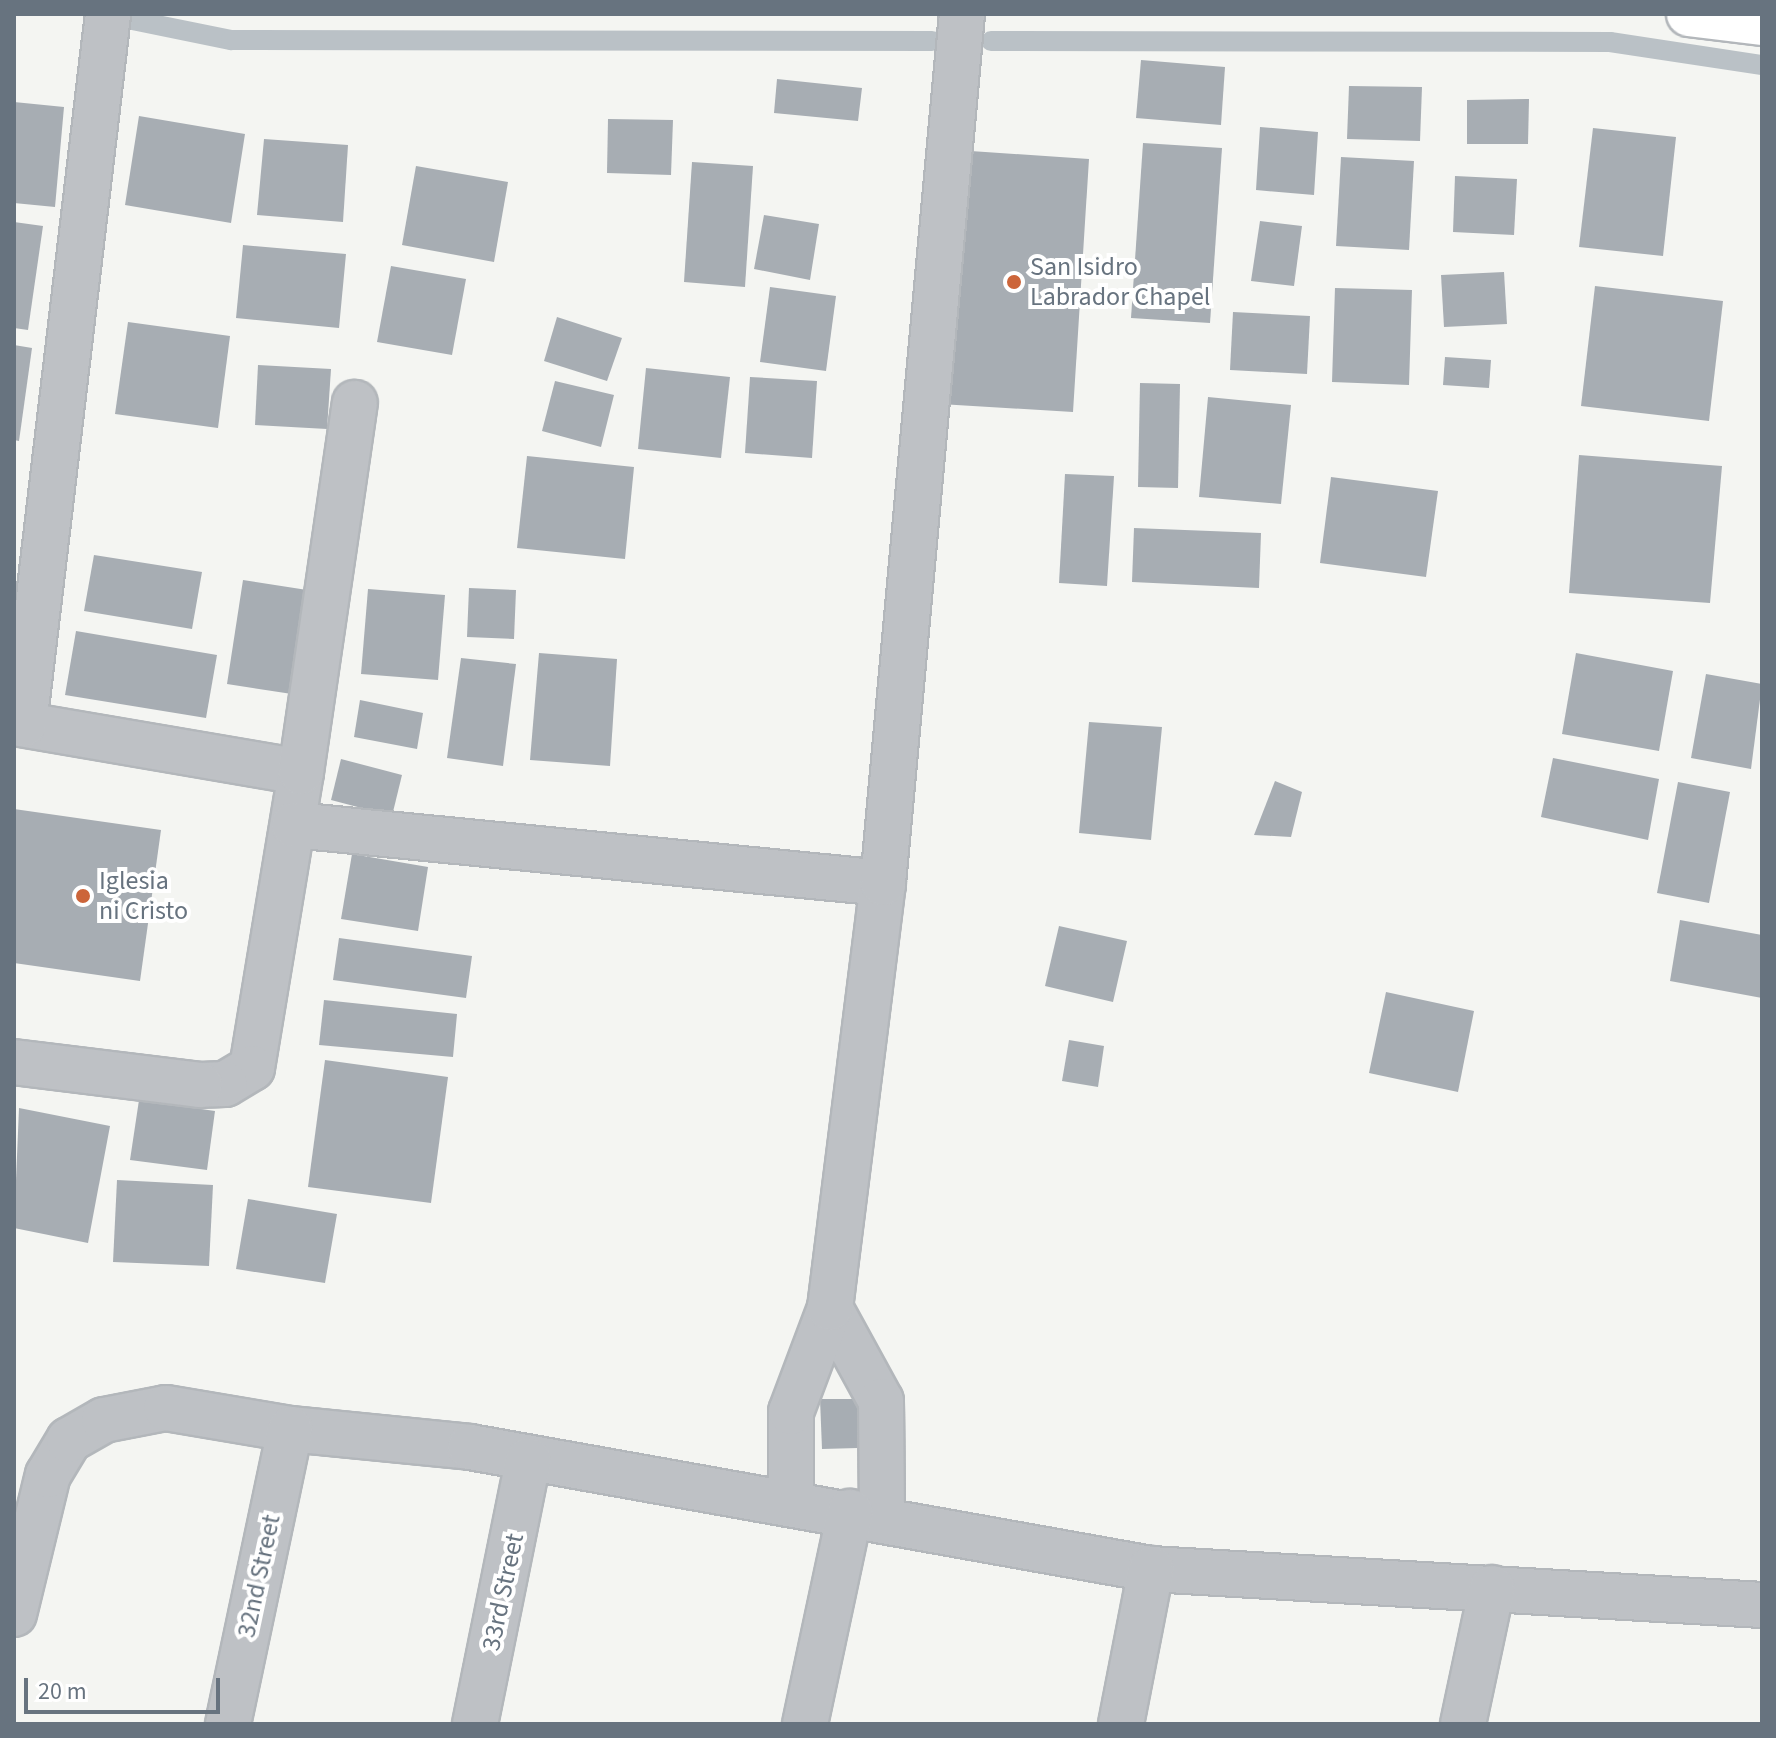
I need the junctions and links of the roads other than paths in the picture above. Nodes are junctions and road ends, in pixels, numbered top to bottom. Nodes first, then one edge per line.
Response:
1 (108, 14) edge
2 (962, 14) edge
3 (1689, 14) edge
4 (1762, 23) edge
5 (355, 403) dead end
6 (19, 723) edge
7 (301, 772) junction
8 (294, 825) junction
9 (883, 883) junction
10 (14, 1062) edge
11 (830, 1308) junction
12 (290, 1429) junction
13 (528, 1460) junction
14 (791, 1503) junction
15 (866, 1515) junction
16 (1151, 1569) junction
17 (1492, 1588) junction
18 (1762, 1605) edge
19 (14, 1614) edge
20 (228, 1724) edge
21 (475, 1724) edge
22 (805, 1724) edge
23 (1121, 1724) edge
24 (1463, 1724) edge

1 - 6 street
2 - 9 street
3 - 4 main road
5 - 7 street
6 - 7 street
7 - 8 street
8 - 9 street
8 - 10 street
9 - 11 street
11 - 14 street
11 - 15 street
12 - 13 street
12 - 19 street
12 - 20 street, 32nd Street
13 - 14 street
13 - 21 street, 33rd Street
14 - 15 street
15 - 16 street
15 - 22 street
16 - 17 street
16 - 23 street
17 - 18 street
17 - 24 street

